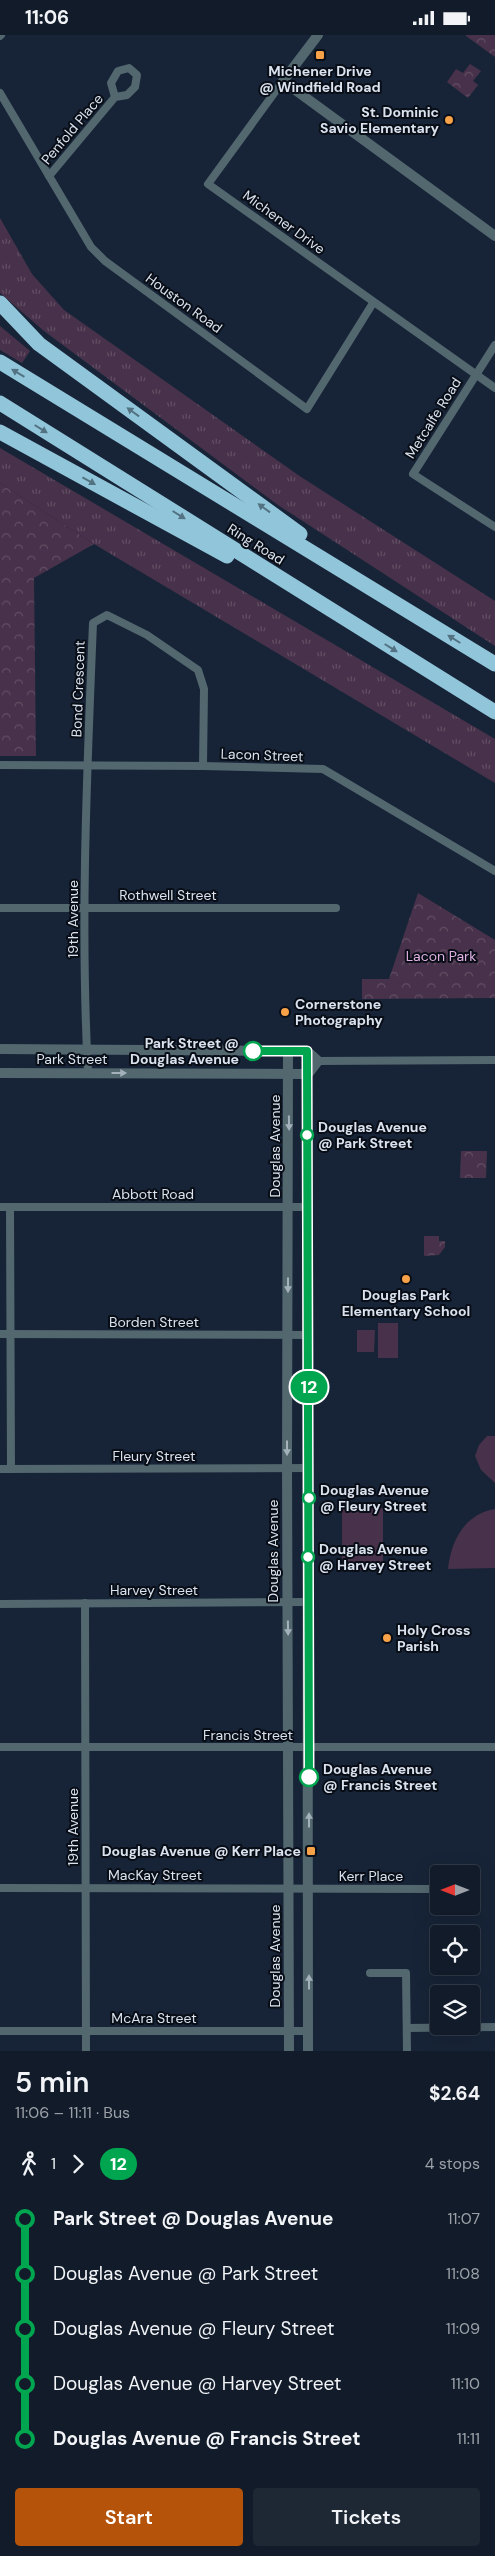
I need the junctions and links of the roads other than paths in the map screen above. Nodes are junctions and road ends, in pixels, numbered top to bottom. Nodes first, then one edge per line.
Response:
1 (318, 35) edge
2 (283, 81) junction
3 (0, 93) edge
4 (115, 97) dead end
5 (49, 176) junction
6 (495, 236) edge
7 (0, 303) edge
8 (373, 303) junction
9 (495, 345) edge
10 (0, 362) edge
11 (475, 375) junction
12 (495, 388) edge
13 (0, 403) edge
14 (0, 432) edge
15 (495, 527) edge
16 (389, 598) junction
17 (368, 633) junction
18 (495, 665) edge
19 (495, 712) edge
20 (0, 765) edge
21 (87, 765) junction
22 (203, 766) junction
23 (495, 871) edge
24 (0, 907) edge
25 (85, 907) junction
26 (336, 908) dead end
27 (0, 1049) edge
28 (87, 1049) junction
29 (288, 1051) junction
30 (307, 1051) junction
31 (495, 1060) edge
32 (318, 1061) junction
33 (0, 1073) edge
34 (88, 1073) junction
35 (288, 1074) junction
36 (308, 1074) junction
37 (288, 1206) junction
38 (0, 1207) edge
39 (10, 1207) junction
40 (307, 1207) junction
41 (0, 1334) edge
42 (10, 1334) junction
43 (287, 1335) junction
44 (309, 1335) junction
45 (287, 1467) junction
46 (309, 1468) junction
47 (0, 1469) edge
48 (11, 1469) junction
49 (287, 1602) junction
50 (308, 1602) junction
51 (85, 1603) junction
52 (0, 1604) edge
53 (0, 1747) edge
54 (85, 1747) junction
55 (495, 1747) edge
56 (289, 1748) junction
57 (308, 1748) junction
58 (0, 1888) edge
59 (85, 1888) junction
60 (288, 1888) junction
61 (309, 1888) junction
62 (430, 1889) edge
63 (370, 1973) dead end
64 (495, 2027) edge
65 (407, 2028) junction
66 (0, 2031) edge
67 (86, 2031) junction
68 (289, 2031) junction
69 (308, 2031) junction
70 (86, 2051) edge
71 (289, 2051) edge
72 (308, 2051) edge
73 (407, 2051) edge

1 - 2 street, Michener Drive
2 - 6 street
2 - 8 street, Michener Drive
3 - 5 street, Houston Road
4 - 5 street, Penfold Place
5 - 8 street, Houston Road
16 -> 7 highway
8 - 11 street, Michener Drive
9 - 11 street, Metcalfe Road
16 -> 10 highway, Ring Road
11 - 12 street, Michener Drive
11 - 15 street, Metcalfe Road
13 -> 17 highway, Ring Road
14 -> 17 highway
18 -> 16 highway, Ring Road
17 -> 19 highway, Ring Road
20 - 21 street, Lacon Street
21 - 22 street, Lacon Street
21 - 22 street, Bond Crescent
21 - 25 street, 19th Avenue
22 - 23 street, Lacon Street
24 - 25 street, Rothwell Street
25 - 26 street, Rothwell Street
25 - 28 street, 19th Avenue
27 - 28 street, Park Street
28 - 29 street, Park Street
28 - 34 street, 19th Avenue
29 - 30 street, Park Street
29 - 35 street, Douglas Avenue
30 - 32 street
30 - 36 street
31 - 32 street
32 - 36 street
33 - 34 street, Park Street
34 -> 35 street, Park Street
35 - 36 street, Park Street
35 -> 37 street, Douglas Avenue
36 - 40 street
37 - 39 street, Abbott Road
37 - 40 street, Abbott Road
37 -> 43 street, Douglas Avenue
38 - 39 street, Abbott Road
39 - 42 street
40 - 44 street
41 - 42 street, Borden Street
42 - 43 street, Borden Street
42 - 48 street
43 - 44 street, Borden Street
43 -> 45 street, Douglas Avenue
44 - 46 street
45 - 46 street, Fleury Street
45 - 48 street, Fleury Street
45 - 49 street, Douglas Avenue
46 - 50 street
47 - 48 street, Fleury Street
49 - 50 street, Harvey Street
49 - 51 street, Harvey Street
49 -> 56 street, Douglas Avenue
50 - 57 street
51 - 52 street, Harvey Street
51 - 54 street, 19th Avenue
53 - 54 street, Francis Street
54 - 56 street, Francis Street
54 - 59 street, 19th Avenue
55 - 57 street, Francis Street
56 - 57 street, Francis Street
56 - 60 street, Douglas Avenue
61 -> 57 street
58 - 59 street, MacKay Street
59 - 60 street, MacKay Street
59 - 67 street, 19th Avenue
60 - 61 street, MacKay Street
60 - 68 street, Douglas Avenue
61 - 62 street, Kerr Place
69 -> 61 street
63 - 65 street
64 - 65 street
65 - 73 street
66 - 67 street, McAra Street
67 - 68 street, McAra Street
67 - 70 street, 19th Avenue
68 - 69 street, McAra Street
68 - 71 street, Douglas Avenue
69 - 72 street

